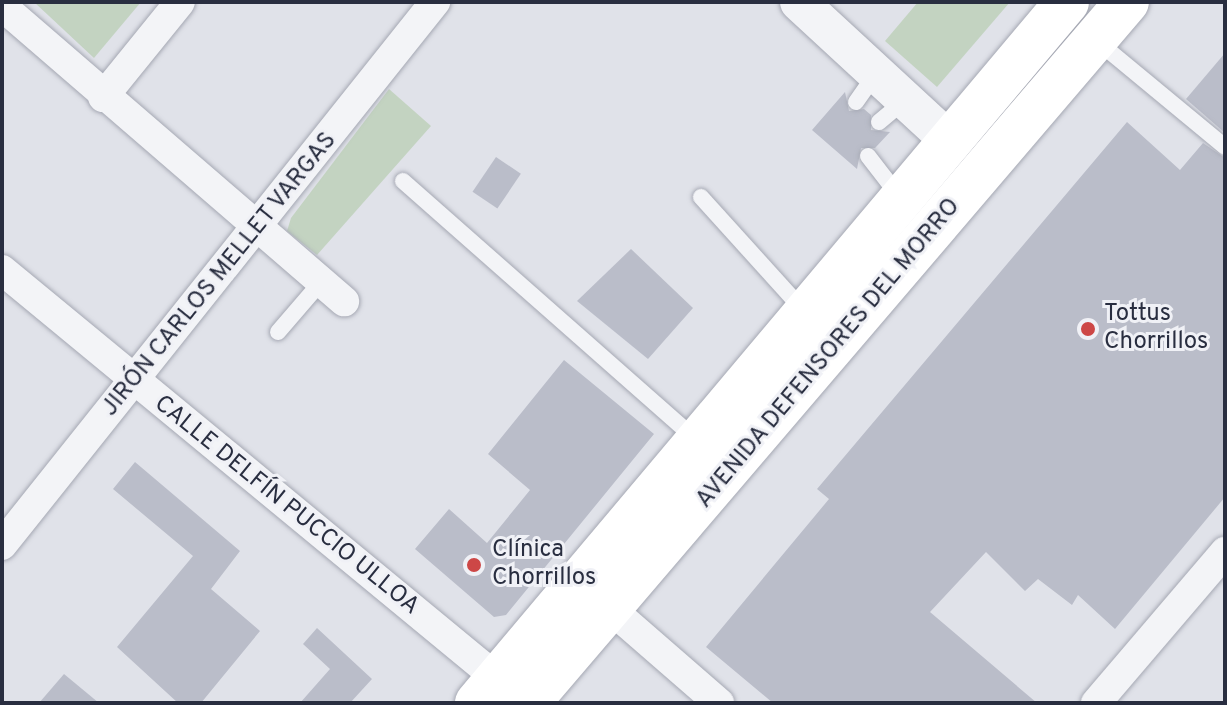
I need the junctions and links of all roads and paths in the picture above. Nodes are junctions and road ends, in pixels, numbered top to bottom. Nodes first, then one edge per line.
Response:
1 (180, 2) edge
2 (435, 2) edge
3 (799, 2) edge
4 (1067, 2) edge
5 (1127, 2) edge
6 (2, 6) edge
7 (1096, 39) junction
8 (103, 97) junction
9 (952, 143) junction
10 (1225, 147) edge
11 (868, 156) dead end
12 (403, 181) dead end
13 (701, 197) dead end
14 (903, 201) junction
15 (258, 229) junction
16 (2, 270) edge
17 (333, 291) joint
18 (806, 313) junction
19 (278, 332) dead end
20 (133, 382) junction
21 (697, 439) junction
22 (5, 536) edge
23 (1225, 552) edge
24 (595, 595) junction
25 (501, 695) edge
26 (719, 703) edge
27 (1096, 703) edge

1 - 8 street
2 - 15 street, JIRÓN CARLOS MELLET VARGAS
3 - 9 street
4 - 9 main road, AVENIDA DEFENSORES DEL MORRO
5 - 7 main road, AVENIDA DEFENSORES DEL MORRO
6 - 8 street
7 - 10 lane
7 - 24 main road, AVENIDA DEFENSORES DEL MORRO
8 - 15 street
9 - 14 main road, AVENIDA DEFENSORES DEL MORRO
11 - 14 lane
12 - 21 lane
13 - 18 lane
14 - 18 main road, AVENIDA DEFENSORES DEL MORRO
15 - 17 street
15 - 20 street, JIRÓN CARLOS MELLET VARGAS
16 - 20 street, CALLE DELFÍN PUCCIO ULLOA
17 - 19 lane
18 - 21 main road, AVENIDA DEFENSORES DEL MORRO
20 - 22 street, JIRÓN CARLOS MELLET VARGAS
20 - 25 street, CALLE DELFÍN PUCCIO ULLOA
21 - 24 main road, AVENIDA DEFENSORES DEL MORRO
23 - 27 street
24 - 25 main road, AVENIDA DEFENSORES DEL MORRO
24 - 26 street

